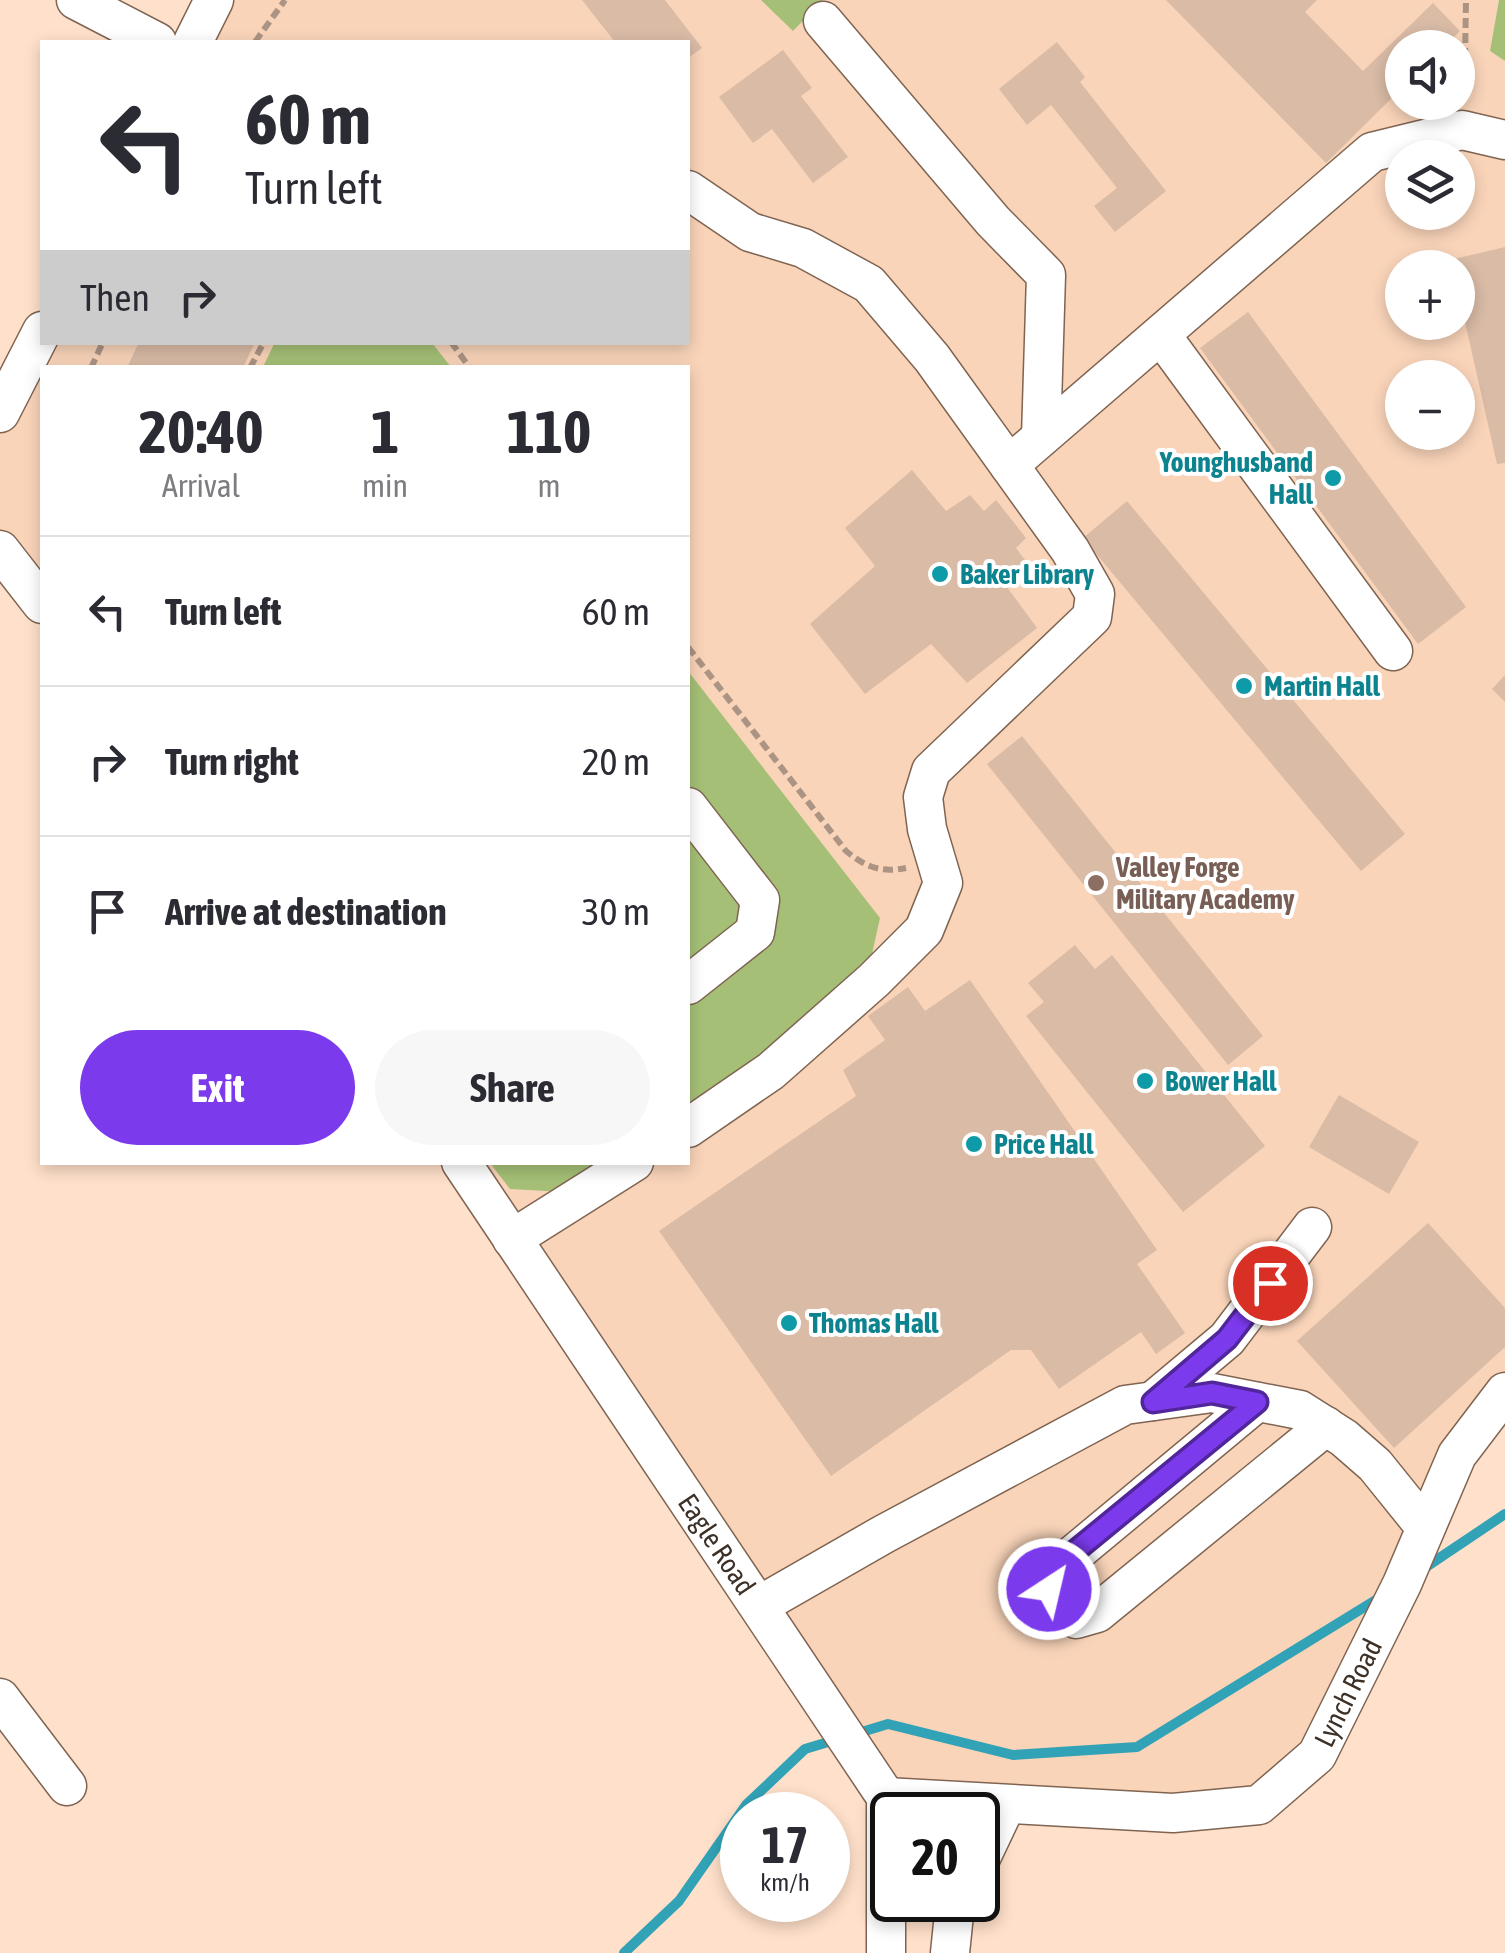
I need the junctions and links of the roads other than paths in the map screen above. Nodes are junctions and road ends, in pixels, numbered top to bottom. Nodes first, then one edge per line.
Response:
1 (76, 0) edge
2 (214, 0) edge
3 (822, 20) dead end
4 (153, 40) edge
5 (194, 40) edge
6 (1505, 140) edge
7 (690, 191) edge
8 (1161, 335) junction
9 (40, 336) edge
10 (0, 413) edge
11 (1041, 437) junction
12 (1009, 464) junction
13 (0, 550) edge
14 (40, 601) edge
15 (1393, 651) dead end
16 (690, 810) edge
17 (690, 983) edge
18 (690, 1127) edge
19 (463, 1165) edge
20 (629, 1165) edge
21 (1312, 1227) dead end
22 (512, 1239) junction
23 (1505, 1392) edge
24 (1153, 1402) junction
25 (1257, 1402) junction
26 (1326, 1426) junction
27 (1425, 1527) junction
28 (760, 1605) junction
29 (0, 1698) edge
30 (66, 1786) dead end
31 (883, 1792) edge
32 (1000, 1804) edge
33 (1006, 1804) junction
34 (1000, 1817) edge
35 (886, 1922) edge
36 (954, 1922) edge
37 (886, 1953) edge
38 (950, 1953) edge

1 - 4 street
2 - 5 street
3 - 11 street
6 - 8 street
7 - 12 street
8 - 11 street
8 - 15 street
9 - 10 street
11 - 12 street
12 - 18 street
13 - 14 street
16 - 17 street
19 - 22 street, Eagle Road
20 - 22 street
21 - 24 street
22 - 28 street, Eagle Road
23 - 27 street, Lynch Road
24 - 25 street
24 - 28 street
25 - 26 street
25 - 26 street
26 - 27 street
27 - 33 street, Lynch Road
28 - 31 street, Eagle Road
29 - 30 street
32 - 33 street, Lynch Road
33 - 34 street
35 - 37 street
36 - 38 street

